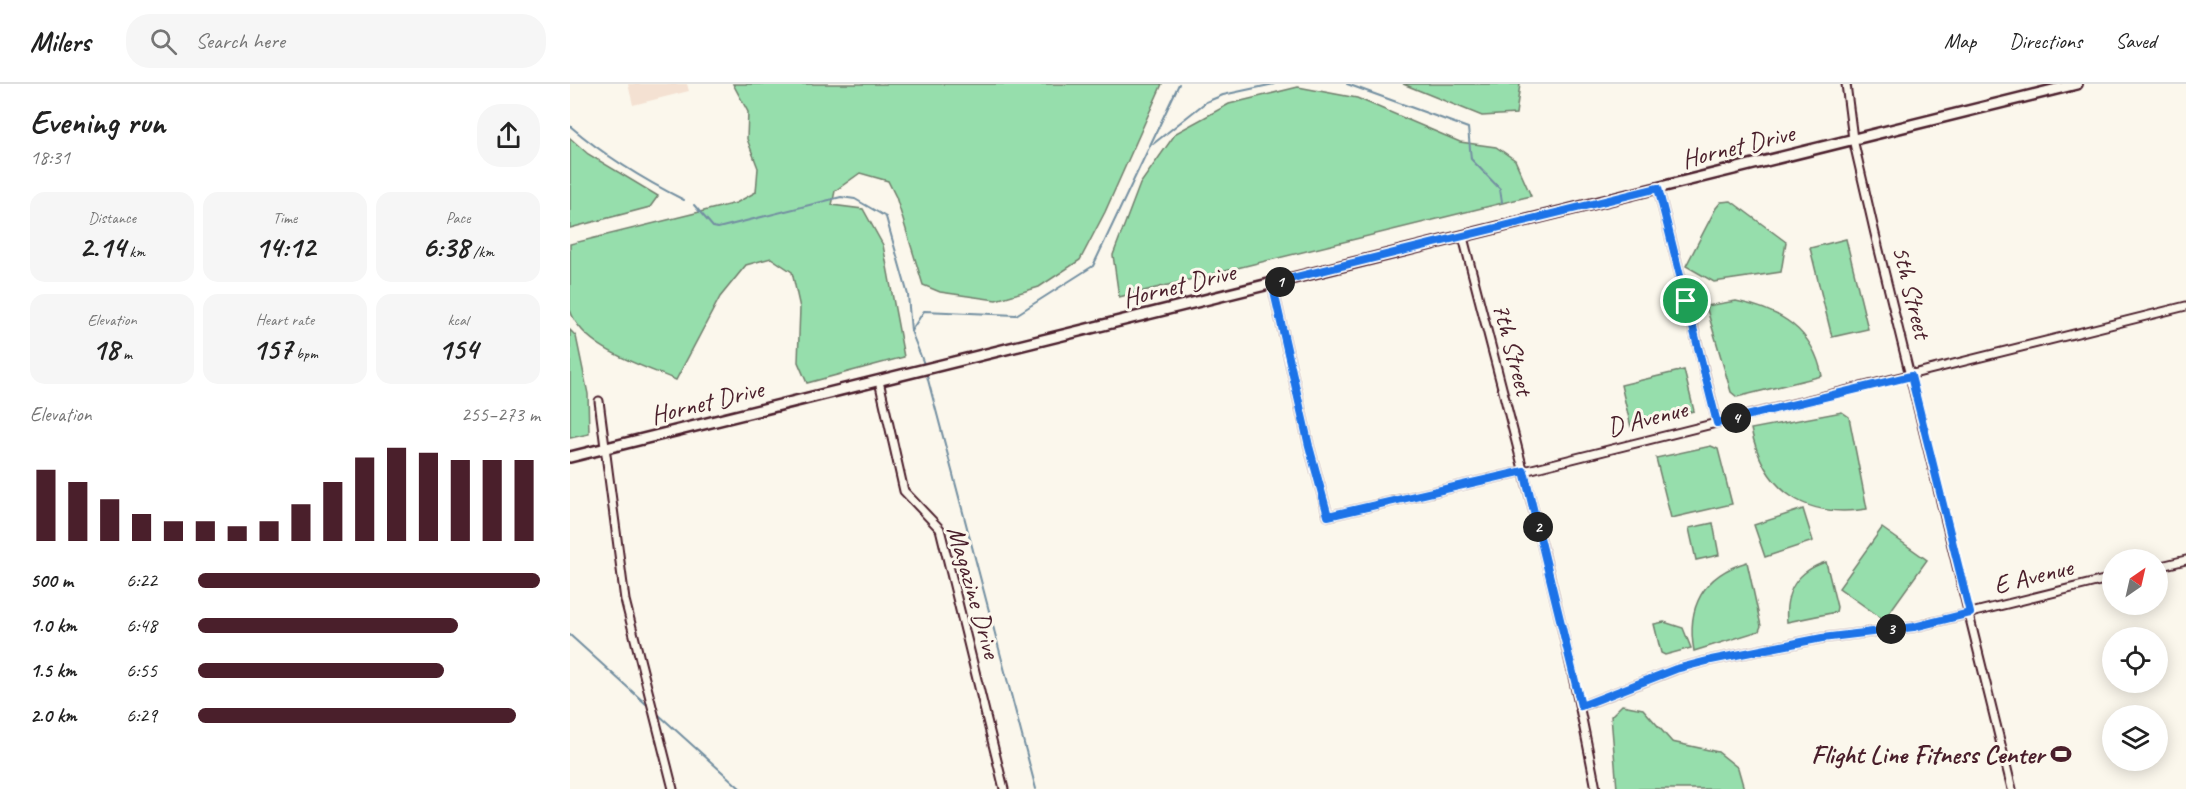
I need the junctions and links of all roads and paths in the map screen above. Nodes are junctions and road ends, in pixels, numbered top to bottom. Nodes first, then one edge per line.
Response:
1 (1846, 84) edge
2 (2077, 84) edge
3 (1853, 139) junction
4 (1658, 188) junction
5 (1462, 237) junction
6 (1272, 283) junction
7 (2186, 306) edge
8 (1911, 376) junction
9 (879, 381) junction
10 (599, 401) dead end
11 (1717, 423) junction
12 (605, 448) junction
13 (570, 457) edge
14 (1524, 471) junction
15 (2186, 560) edge
16 (2168, 564) edge
17 (2102, 580) edge
18 (1970, 613) junction
19 (1581, 706) junction
20 (673, 789) edge
21 (1004, 789) edge
22 (1596, 789) edge
23 (2012, 789) edge

1 - 3 street, 5th Street
2 - 3 main road, Hornet Drive
3 - 4 main road, Hornet Drive
3 - 8 street, 5th Street
4 - 5 main road, Hornet Drive
4 - 11 street
5 - 6 main road, Hornet Drive
5 - 14 street, 7th Street
6 - 9 main road, Hornet Drive
6 - 14 street, D Avenue
7 - 8 street, D Avenue
8 - 11 street, D Avenue
8 - 18 street, 5th Street
9 - 12 main road, Hornet Drive
9 - 21 street, Magazine Drive
10 - 12 street
11 - 14 street, D Avenue
12 - 13 main road, Hornet Drive
12 - 20 street
14 - 19 street, 7th Street
15 - 16 street
17 - 18 street, E Avenue
18 - 19 street, E Avenue
18 - 23 street, 5th Street
19 - 22 street, 7th Street

